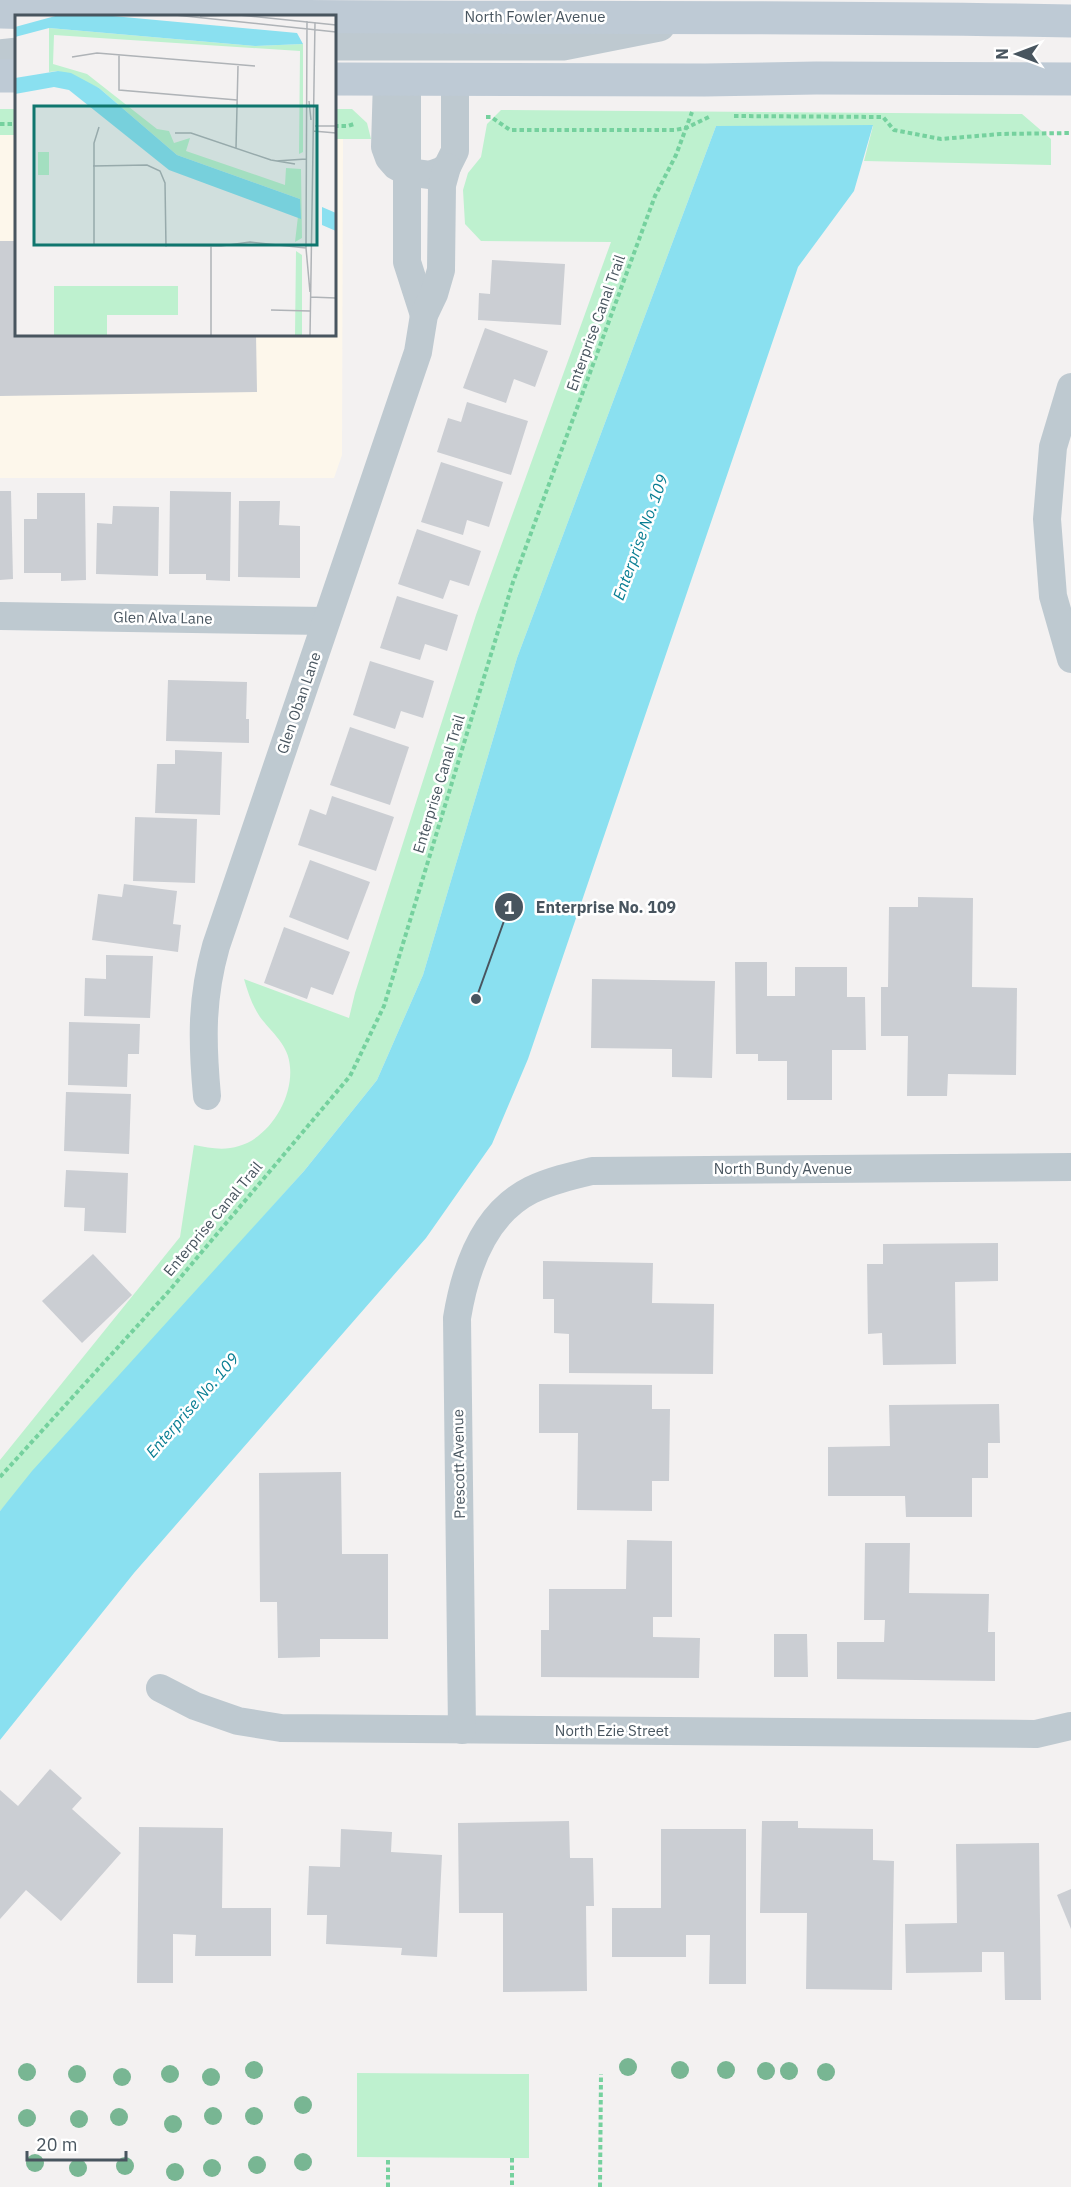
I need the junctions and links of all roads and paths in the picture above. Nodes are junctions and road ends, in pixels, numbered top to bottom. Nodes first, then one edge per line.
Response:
1 (154, 8) edge
2 (205, 11) edge
3 (0, 12) edge
4 (696, 18) junction
5 (1071, 21) edge
6 (336, 44) edge
7 (15, 54) edge
8 (0, 56) edge
9 (336, 79) edge
10 (1071, 79) edge
11 (397, 80) junction
12 (455, 80) junction
13 (705, 80) junction
14 (719, 116) dead end
15 (730, 116) dead end
16 (455, 117) junction
17 (386, 118) junction
18 (336, 126) edge
19 (686, 128) junction
20 (1071, 133) edge
21 (447, 167) junction
22 (407, 172) junction
23 (424, 315) junction
24 (1071, 387) edge
25 (0, 616) edge
26 (326, 621) junction
27 (1071, 659) edge
28 (207, 1096) dead end
29 (1071, 1167) edge
30 (505, 1210) joint
31 (0, 1477) edge
32 (160, 1688) dead end
33 (1071, 1726) edge
34 (462, 1730) junction
35 (601, 2074) dead end
36 (388, 2157) dead end
37 (512, 2158) dead end
38 (388, 2187) edge
39 (512, 2187) edge
40 (600, 2187) edge

1 - 2 main road, North Fowler Avenue
1 - 3 main road, North Fowler Avenue
2 - 4 main road, North Fowler Avenue
4 - 5 main road, North Fowler Avenue
4 - 6 street
7 - 8 street
9 - 11 main road
10 - 13 main road
11 - 12 main road
11 - 17 street
11 - 22 street
12 - 13 main road
12 - 16 street
13 - 19 path, Enterprise Canal Trail
14 - 19 path
15 - 20 path
16 - 19 path
16 - 21 street
17 - 18 path
17 - 22 street
19 - 31 path, Enterprise Canal Trail
21 - 22 street
21 - 23 street
22 - 23 street
23 - 26 street, Glen Oban Lane
24 - 27 street
25 - 26 street, Glen Alva Lane
26 - 28 street, Glen Oban Lane
29 - 30 street, North Bundy Avenue
30 - 34 street, Prescott Avenue
32 - 34 street, North Ezie Street
33 - 34 street, North Ezie Street
35 - 40 path
36 - 38 path
37 - 39 path

